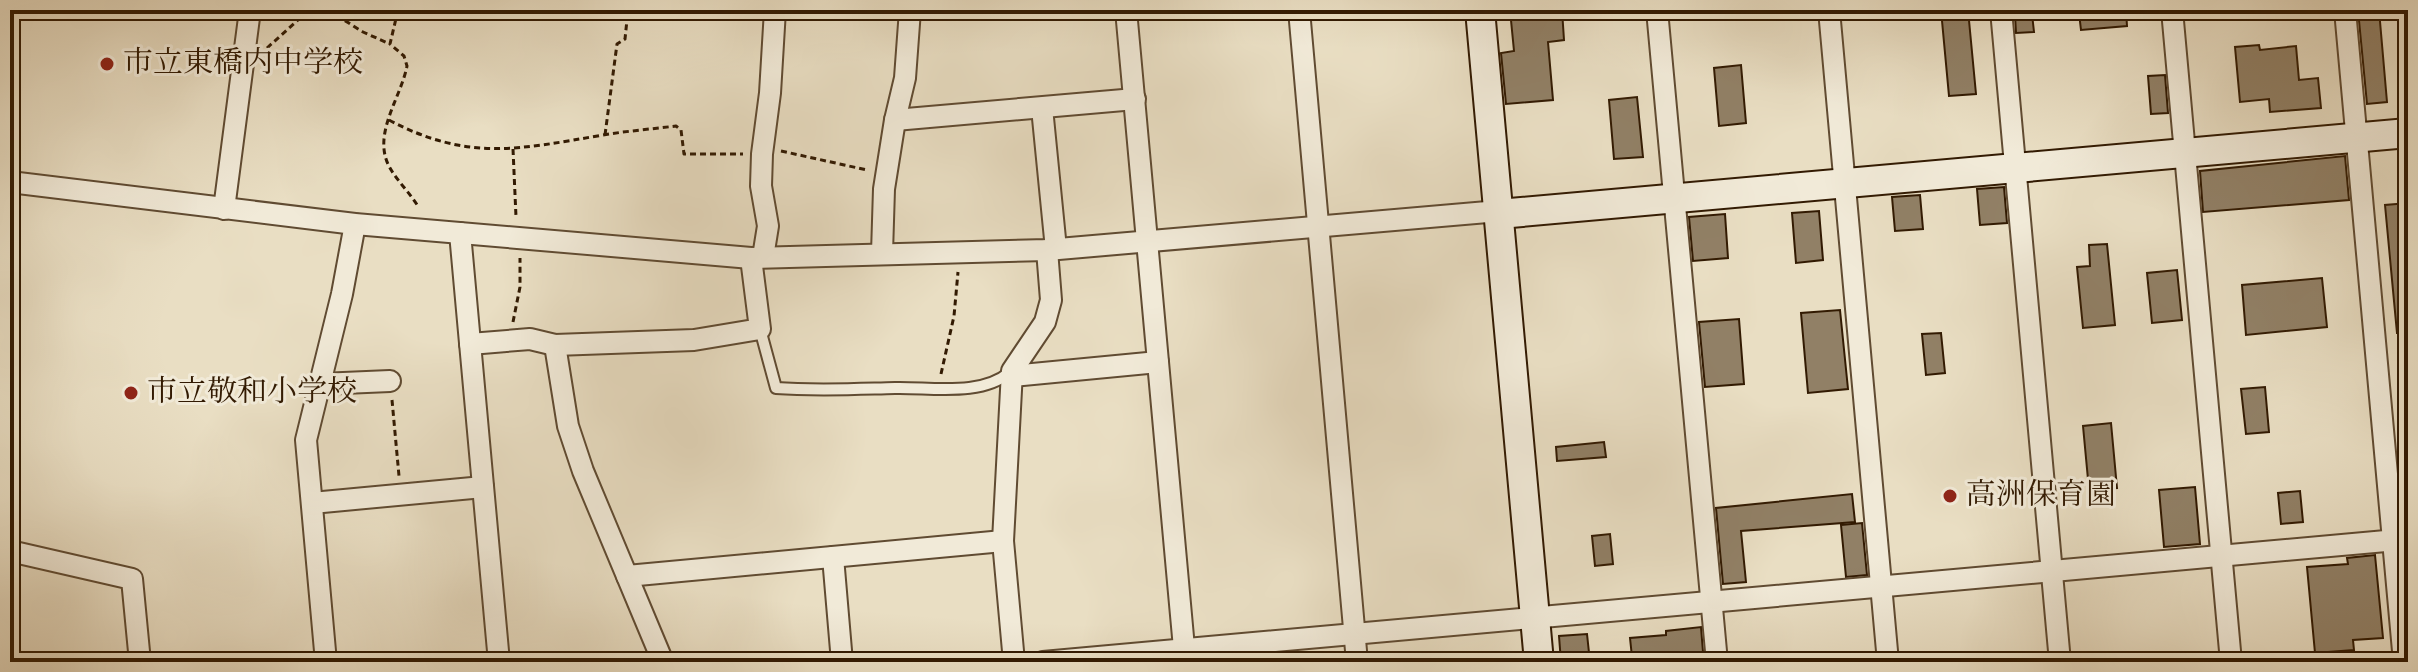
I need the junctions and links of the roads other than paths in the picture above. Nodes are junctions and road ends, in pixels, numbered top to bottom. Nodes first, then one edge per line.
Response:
1 (250, 10) edge
2 (775, 10) edge
3 (910, 10) edge
4 (1126, 10) edge
5 (1299, 10) edge
6 (1480, 10) edge
7 (1657, 10) edge
8 (1829, 10) edge
9 (2001, 10) edge
10 (2172, 10) edge
11 (2345, 10) edge
12 (1135, 99) junction
13 (1042, 108) junction
14 (895, 120) junction
15 (2408, 133) edge
16 (2356, 138) junction
17 (2185, 153) junction
18 (2015, 168) junction
19 (10, 182) edge
20 (1844, 183) junction
21 (1674, 199) junction
22 (224, 209) junction
23 (1499, 213) junction
24 (355, 224) junction
25 (1316, 227) junction
26 (460, 233) junction
27 (1147, 241) junction
28 (1051, 250) junction
29 (882, 253) junction
30 (757, 258) junction
31 (760, 329) junction
32 (470, 344) junction
33 (555, 345) junction
34 (1158, 362) junction
35 (1012, 374) junction
36 (390, 381) road end
37 (320, 384) junction
38 (483, 487) junction
39 (312, 503) junction
40 (2400, 540) edge
41 (1003, 541) junction
42 (10, 551) edge
43 (2222, 556) junction
44 (833, 557) junction
45 (2052, 571) junction
46 (627, 576) junction
47 (1881, 587) junction
48 (1711, 602) junction
49 (1535, 618) junction
50 (1354, 634) junction
51 (1185, 656) edge
52 (140, 662) edge
53 (326, 662) edge
54 (499, 662) edge
55 (663, 662) edge
56 (842, 662) edge
57 (1014, 662) edge
58 (1043, 662) edge
59 (1357, 662) edge
60 (1539, 662) edge
61 (1717, 662) edge
62 (1888, 662) edge
63 (2060, 662) edge
64 (2231, 662) edge
65 (2404, 662) edge

1 - 22 street
2 - 30 street
3 - 14 street
4 - 12 street
5 - 25 street
6 - 23 street
7 - 21 street
8 - 20 street
9 - 18 street
10 - 17 street
11 - 16 street
12 - 13 street
12 - 27 street
13 - 14 street
13 - 28 street
14 - 29 street
15 - 16 street
16 - 17 street
16 - 40 street
17 - 18 street
17 - 43 street
18 - 20 street
18 - 45 street
19 - 22 street
20 - 21 street
20 - 47 street
21 - 23 street
21 - 48 street
22 - 24 street
23 - 25 street
23 - 49 street
24 - 26 street
24 - 37 street
25 - 27 street
25 - 50 street
26 - 30 street
26 - 32 street
27 - 28 street
27 - 34 street
28 - 29 street
28 - 35 street
29 - 30 street
30 - 31 street
31 - 33 street
31 - 35 lane
32 - 33 street
32 - 38 street
33 - 46 street
34 - 35 street
34 - 51 street
35 - 41 street
36 - 37 street
37 - 39 street
38 - 39 street
38 - 54 street
39 - 53 street
40 - 43 street
40 - 65 street
41 - 44 street
41 - 57 street
42 - 52 street
43 - 45 street
43 - 64 street
44 - 46 street
44 - 56 street
45 - 47 street
45 - 63 street
46 - 55 street
47 - 48 street
47 - 62 street
48 - 49 street
48 - 61 street
49 - 50 street
49 - 60 street
50 - 51 street
50 - 59 street
51 - 58 street

